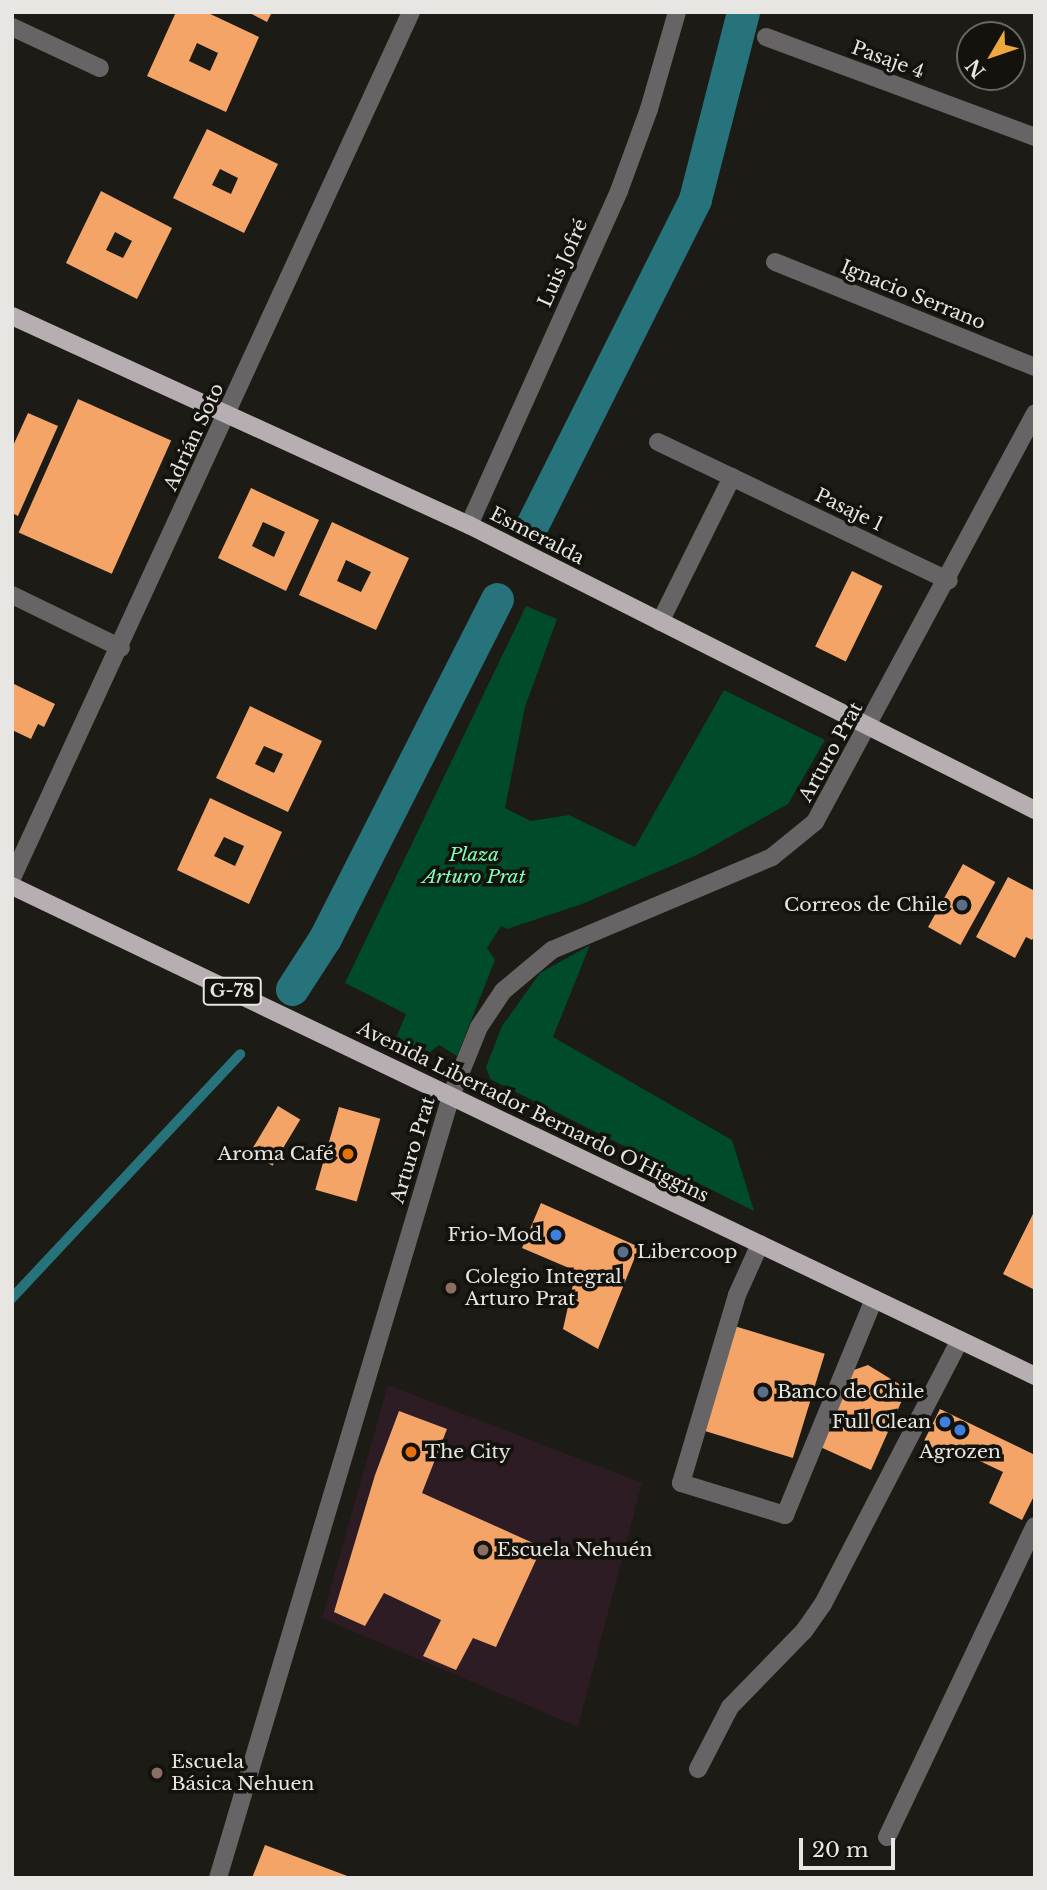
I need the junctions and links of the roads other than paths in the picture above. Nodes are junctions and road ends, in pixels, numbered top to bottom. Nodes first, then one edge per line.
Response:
1 (411, 12) edge
2 (677, 12) edge
3 (12, 27) edge
4 (766, 37) dead end
5 (100, 68) dead end
6 (1035, 137) edge
7 (775, 262) dead end
8 (12, 316) edge
9 (1035, 367) edge
10 (1035, 412) edge
11 (227, 416) junction
12 (658, 442) dead end
13 (732, 477) junction
14 (468, 525) junction
15 (948, 581) junction
16 (12, 595) edge
17 (660, 622) junction
18 (121, 648) junction
19 (870, 726) junction
20 (1035, 810) edge
21 (12, 878) edge
22 (12, 886) edge
23 (451, 1096) junction
24 (760, 1244) junction
25 (874, 1299) junction
26 (960, 1340) junction
27 (1035, 1376) edge
28 (1035, 1526) edge
29 (698, 1769) dead end
30 (887, 1837) dead end
31 (218, 1878) edge

1 - 11 street, Adrián Soto
2 - 14 street, Luis Jofré
3 - 5 street
4 - 6 street, Pasaje 4
7 - 9 street, Ignacio Serrano
8 - 11 main road, Esmeralda
10 - 15 street, Arturo Prat
11 - 14 main road, Esmeralda
11 - 18 street, Adrián Soto
12 - 13 street, Pasaje 1
13 - 15 street, Pasaje 1
13 - 17 street
14 - 17 main road, Esmeralda
15 - 19 street, Arturo Prat
16 - 18 street
17 - 19 main road, Esmeralda
18 - 21 street, Adrián Soto
19 - 20 main road, Esmeralda
19 - 23 street, Arturo Prat
22 - 23 main road, Avenida Libertador Bernardo O'Higgins / G-78
23 - 24 main road, Avenida Libertador Bernardo O'Higgins / G-78
23 - 31 street, Arturo Prat
24 - 25 main road, Avenida Libertador Bernardo O'Higgins / G-78
24 - 25 street
25 - 26 main road, Avenida Libertador Bernardo O'Higgins / G-78
26 - 27 main road, Avenida Libertador Bernardo O'Higgins / G-78
26 - 29 street
28 - 30 street

